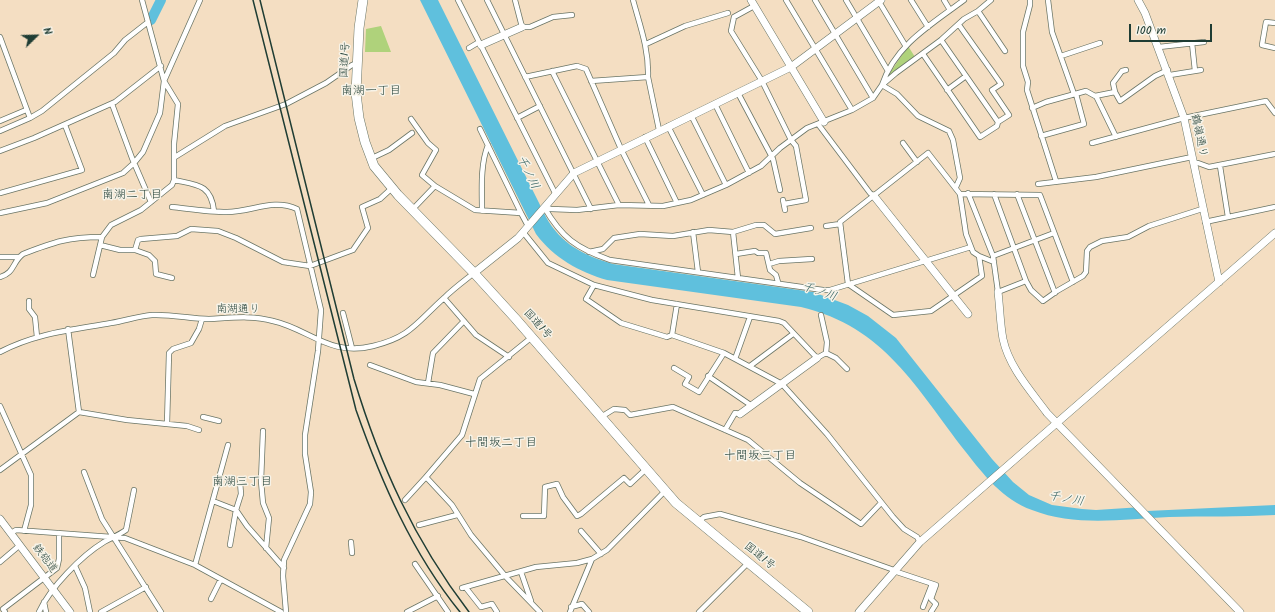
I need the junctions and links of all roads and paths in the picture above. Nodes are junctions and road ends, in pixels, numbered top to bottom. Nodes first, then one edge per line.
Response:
1 (142, 0) edge
2 (200, 0) edge
3 (363, 0) edge
4 (458, 0) edge
5 (487, 0) edge
6 (515, 0) edge
7 (633, 0) edge
8 (786, 0) edge
9 (815, 0) edge
10 (846, 0) edge
11 (911, 0) edge
12 (944, 0) edge
13 (964, 0) edge
14 (991, 0) edge
15 (1048, 0) edge
16 (1140, 0) edge
17 (879, 1) edge
18 (1032, 1) edge
19 (753, 3) edge
20 (950, 10) junction
21 (978, 11) junction
22 (728, 13) dead end
23 (572, 15) dead end
24 (856, 18) junction
25 (148, 22) junction
26 (1275, 23) edge
27 (959, 25) junction
28 (522, 27) junction
29 (928, 27) junction
30 (504, 35) junction
31 (835, 35) junction
32 (0, 37) edge
33 (941, 40) junction
34 (1204, 42) dead end
35 (1100, 43) dead end
36 (1192, 43) junction
37 (480, 44) junction
38 (646, 44) junction
39 (905, 45) junction
40 (1159, 47) junction
41 (468, 48) dead end
42 (1275, 48) edge
43 (816, 49) junction
44 (1005, 51) dead end
45 (923, 54) junction
46 (1060, 56) junction
47 (358, 63) junction
48 (161, 66) junction
49 (791, 67) junction
50 (1126, 70) dead end
51 (1201, 70) dead end
52 (552, 71) junction
53 (888, 71) junction
54 (1195, 71) junction
55 (1169, 73) junction
56 (966, 76) junction
57 (525, 77) junction
58 (648, 77) junction
59 (164, 81) junction
60 (591, 81) junction
61 (762, 81) junction
62 (882, 85) junction
63 (947, 90) junction
64 (1115, 92) junction
65 (738, 93) junction
66 (1075, 94) junction
67 (1096, 96) junction
68 (873, 98) junction
69 (112, 104) junction
70 (715, 104) junction
71 (540, 106) junction
72 (1032, 108) junction
73 (26, 110) junction
74 (852, 110) junction
75 (1275, 113) edge
76 (691, 116) junction
77 (30, 118) junction
78 (517, 118) junction
79 (1184, 118) junction
80 (411, 119) dead end
81 (0, 121) edge
82 (998, 122) junction
83 (821, 123) junction
84 (65, 125) junction
85 (668, 126) junction
86 (480, 129) dead end
87 (659, 130) junction
88 (0, 131) edge
89 (412, 133) dead end
90 (1041, 136) junction
91 (1116, 137) junction
92 (645, 138) junction
93 (791, 140) junction
94 (903, 143) dead end
95 (1092, 143) dead end
96 (488, 145) junction
97 (621, 149) junction
98 (0, 151) edge
99 (1275, 154) edge
100 (770, 156) junction
101 (175, 157) junction
102 (370, 159) junction
103 (596, 160) junction
104 (1192, 160) junction
105 (917, 162) junction
106 (134, 163) junction
107 (1220, 166) junction
108 (574, 172) junction
109 (749, 173) junction
110 (174, 180) junction
111 (1056, 181) junction
112 (1038, 184) dead end
113 (726, 185) junction
114 (436, 186) junction
115 (956, 187) junction
116 (392, 188) junction
117 (780, 190) dead end
118 (0, 193) edge
119 (555, 193) junction
120 (968, 193) junction
121 (960, 194) junction
122 (994, 194) junction
123 (1017, 194) junction
124 (703, 195) junction
125 (874, 196) junction
126 (152, 202) junction
127 (678, 203) junction
128 (619, 205) junction
129 (649, 205) junction
130 (544, 207) junction
131 (1275, 207) edge
132 (172, 208) dead end
133 (591, 209) junction
134 (1202, 209) junction
135 (412, 210) junction
136 (785, 210) dead end
137 (214, 211) junction
138 (482, 211) junction
139 (0, 213) edge
140 (521, 213) junction
141 (1228, 217) junction
142 (1205, 222) junction
143 (840, 224) junction
144 (826, 226) dead end
145 (811, 228) dead end
146 (526, 229) junction
147 (693, 232) junction
148 (733, 232) junction
149 (1054, 233) junction
150 (1275, 233) edge
151 (102, 237) junction
152 (1034, 241) junction
153 (100, 245) junction
154 (971, 247) junction
155 (1014, 248) junction
156 (135, 250) junction
157 (589, 252) junction
158 (736, 254) junction
159 (979, 256) junction
160 (993, 256) junction
161 (0, 257) edge
162 (19, 257) junction
163 (812, 259) dead end
164 (925, 260) junction
165 (994, 262) junction
166 (769, 264) junction
167 (310, 266) junction
168 (698, 272) junction
169 (474, 273) junction
170 (93, 275) dead end
171 (0, 277) edge
172 (172, 278) dead end
173 (738, 278) junction
174 (1026, 281) junction
175 (778, 282) junction
176 (1073, 282) junction
177 (1219, 282) junction
178 (848, 284) junction
179 (594, 285) junction
180 (998, 292) junction
181 (1055, 293) junction
182 (954, 296) junction
183 (444, 298) junction
184 (29, 301) dead end
185 (677, 304) junction
186 (343, 313) dead end
187 (968, 314) dead end
188 (821, 315) dead end
189 (750, 317) junction
190 (202, 318) junction
191 (464, 321) junction
192 (68, 329) junction
193 (793, 334) junction
194 (672, 335) junction
195 (37, 337) junction
196 (532, 337) junction
197 (318, 341) junction
198 (352, 348) junction
199 (0, 352) edge
200 (724, 353) junction
201 (826, 353) junction
202 (509, 356) junction
203 (817, 358) junction
204 (735, 359) junction
205 (370, 365) dead end
206 (750, 366) junction
207 (674, 368) dead end
208 (847, 369) dead end
209 (708, 376) junction
210 (428, 383) junction
211 (782, 384) junction
212 (474, 394) junction
213 (0, 406) edge
214 (752, 406) junction
215 (79, 412) junction
216 (740, 414) joint
217 (203, 417) dead end
218 (601, 417) junction
219 (219, 421) dead end
220 (1057, 423) junction
221 (167, 424) junction
222 (199, 430) dead end
223 (263, 430) dead end
224 (725, 430) junction
225 (228, 446) dead end
226 (22, 452) junction
227 (646, 469) junction
228 (0, 470) edge
229 (84, 472) dead end
230 (426, 477) junction
231 (240, 482) dead end
232 (134, 490) dead end
233 (665, 491) junction
234 (405, 500) dead end
235 (213, 501) junction
236 (881, 503) junction
237 (236, 510) junction
238 (457, 515) junction
239 (523, 516) dead end
240 (0, 519) edge
241 (698, 522) junction
242 (419, 525) dead end
243 (24, 531) junction
244 (581, 531) dead end
245 (11, 533) junction
246 (59, 534) junction
247 (113, 537) junction
248 (352, 542) dead end
249 (920, 542) junction
250 (20, 545) junction
251 (230, 546) dead end
252 (266, 548) junction
253 (352, 553) dead end
254 (601, 554) junction
255 (592, 559) junction
256 (0, 562) edge
257 (748, 563) junction
258 (415, 564) dead end
259 (195, 565) junction
260 (75, 566) junction
261 (284, 568) junction
262 (895, 570) junction
263 (521, 572) junction
264 (506, 577) junction
265 (45, 578) junction
266 (221, 579) junction
267 (932, 584) junction
268 (146, 587) junction
269 (53, 589) junction
270 (438, 596) junction
271 (211, 599) dead end
272 (531, 601) junction
273 (44, 602) junction
274 (923, 607) dead end
275 (570, 609) edge
276 (5, 612) edge
277 (40, 612) edge
278 (46, 612) edge
279 (70, 612) edge
280 (90, 612) edge
281 (101, 612) edge
282 (161, 612) edge
283 (281, 612) edge
284 (286, 612) edge
285 (408, 612) edge
286 (448, 612) edge
287 (497, 612) edge
288 (540, 612) edge
289 (589, 612) edge
290 (699, 612) edge
291 (808, 612) edge
292 (859, 612) edge
293 (932, 612) edge
294 (1240, 612) edge

1 - 25 street
2 - 59 street
3 - 47 highway, 国道1号
4 - 37 street
5 - 30 street
6 - 28 street
7 - 38 street
8 - 43 street
9 - 31 street
10 - 24 street
11 - 29 street
12 - 20 street
13 - 20 street
14 - 21 street
15 - 46 street
16 - 40 street, 鶴嶺通り
17 - 24 street
17 - 39 street
18 - 72 street
19 - 49 street
19 - 61 street
20 - 29 street
21 - 27 street
21 - 44 street
22 - 38 street
23 - 28 street
24 - 31 street
24 - 53 street
25 - 48 street
25 - 77 street
26 - 42 street
27 - 33 street
27 - 82 street
28 - 30 street
29 - 39 street
30 - 37 street
30 - 57 street
31 - 43 street
31 - 68 street
32 - 73 street
33 - 45 street
33 - 56 street
34 - 36 street
35 - 46 street
36 - 40 street
36 - 54 street
37 - 41 street
37 - 78 street
38 - 58 street
39 - 53 street
40 - 55 street, 鶴嶺通り
43 - 49 street
43 - 74 street
45 - 62 street
45 - 63 street
46 - 66 street
47 - 101 street
47 - 102 highway, 国道1号
48 - 59 street
48 - 69 street
49 - 61 street
49 - 83 street
50 - 64 street
51 - 54 street
52 - 57 street
52 - 60 street
52 - 103 street
53 - 62 street
54 - 55 street
55 - 64 street
55 - 79 street, 鶴嶺通り
56 - 63 street
56 - 82 street
57 - 71 street
58 - 60 street
58 - 87 street
59 - 101 street
59 - 106 street
60 - 97 street
61 - 65 street
61 - 93 street
62 - 68 street
62 - 115 street
63 - 82 street
64 - 67 street
65 - 70 street
65 - 100 street
66 - 67 street
66 - 72 street
66 - 90 street
67 - 91 street
68 - 74 street
69 - 84 street
69 - 106 street
70 - 76 street
70 - 109 street
71 - 78 street
71 - 108 street
72 - 90 street
73 - 77 street
73 - 81 street
74 - 83 street
75 - 79 street
76 - 85 street
76 - 113 street
77 - 88 street
78 - 119 street
79 - 91 street
79 - 104 street, 鶴嶺通り
80 - 114 street
83 - 93 street
83 - 125 street
84 - 98 street
84 - 118 street
85 - 87 street
85 - 124 street
86 - 96 street
87 - 92 street
89 - 102 street
90 - 111 street
91 - 95 street
92 - 97 street
92 - 127 street
93 - 100 street
93 - 136 street
94 - 105 street
96 - 138 street
96 - 140 street
97 - 103 street
97 - 129 street
99 - 107 street
100 - 109 street
100 - 117 street
101 - 110 street
102 - 116 highway, 国道1号
103 - 108 street
103 - 128 street
104 - 107 street
104 - 111 street
104 - 134 street, 鶴嶺通り
105 - 115 street
105 - 125 street
106 - 126 street
106 - 139 street
107 - 141 street
108 - 119 street
108 - 133 street
109 - 113 street
110 - 126 street
110 - 137 street
111 - 112 street
113 - 124 street
114 - 135 street
114 - 138 street
115 - 121 street
116 - 135 highway, 国道1号
116 - 167 street
119 - 130 street
120 - 121 street
120 - 122 street
120 - 160 street
121 - 154 street
122 - 123 street
122 - 155 street
123 - 149 street
123 - 152 street
124 - 127 street
125 - 143 street
125 - 164 street
126 - 151 street
127 - 129 street
128 - 129 street
128 - 133 street
130 - 133 street
130 - 146 street
130 - 157 street
131 - 141 street
132 - 137 street
134 - 142 street, 鶴嶺通り
134 - 176 street
135 - 169 highway, 国道1号
137 - 167 street
138 - 140 street
140 - 146 street
141 - 142 street
142 - 177 street, 鶴嶺通り
143 - 144 street
143 - 178 street
145 - 148 street
146 - 169 street
146 - 179 street
147 - 148 street
147 - 157 street
147 - 168 street
148 - 158 street
149 - 152 street
149 - 176 street
150 - 177 street
151 - 153 street
151 - 162 street
152 - 155 street
152 - 181 street
153 - 156 street
153 - 170 street
154 - 159 street
154 - 164 street
155 - 160 street
155 - 174 street
156 - 167 street
156 - 172 street
157 - 168 street
158 - 166 street
158 - 173 street
159 - 165 street
159 - 182 street
160 - 165 street
161 - 162 street
162 - 171 street
163 - 166 street
164 - 178 street
164 - 182 street
165 - 180 street
166 - 175 street
167 - 197 street
168 - 173 street
169 - 183 street, 南湖通り
169 - 196 highway, 国道1号
173 - 175 street
174 - 180 street
174 - 181 street
175 - 178 street
176 - 181 street
177 - 220 street
178 - 182 street
179 - 185 street
179 - 194 street
180 - 220 street
182 - 187 street
183 - 191 street
183 - 198 street, 南湖通り
184 - 195 street
185 - 189 street
185 - 194 street
186 - 198 street
188 - 201 street
189 - 193 street
189 - 204 street
190 - 192 street, 南湖通り
190 - 197 street, 南湖通り
190 - 221 street
191 - 202 street
191 - 210 street
192 - 195 street, 南湖通り
192 - 215 street
193 - 203 street
193 - 206 street
194 - 200 street
195 - 199 street, 南湖通り
196 - 202 street
196 - 218 highway, 国道1号
197 - 198 street, 南湖通り
197 - 261 street
200 - 204 street
200 - 209 street
201 - 203 street
201 - 208 street
202 - 212 street
203 - 211 street
204 - 206 street
205 - 210 street
206 - 211 street
207 - 209 street
209 - 214 street
210 - 212 street
211 - 214 street
211 - 236 street
212 - 230 street
213 - 226 street
214 - 216 street
215 - 221 street
215 - 226 street
216 - 224 street
217 - 219 street
218 - 224 street
218 - 227 highway, 国道1号
220 - 249 street
220 - 294 street
221 - 222 street
223 - 252 street
224 - 236 street
225 - 235 street
226 - 228 street
226 - 243 street
227 - 233 highway, 国道1号
227 - 239 street
229 - 247 street
230 - 234 street
230 - 238 street
231 - 237 street
232 - 247 street
233 - 241 highway, 国道1号
233 - 254 street
235 - 237 street
235 - 259 street
236 - 249 street
237 - 251 street
237 - 252 street
238 - 242 street
238 - 264 street
240 - 245 street, 鉄砲道
241 - 257 highway, 国道1号
241 - 262 street
243 - 245 street
243 - 246 street
244 - 254 street
245 - 250 street, 鉄砲道
246 - 247 street
246 - 265 street
247 - 259 street
247 - 260 street
247 - 268 street
248 - 253 street
249 - 262 street
250 - 256 street
250 - 265 street, 鉄砲道
252 - 261 street
254 - 255 street
255 - 263 street
255 - 275 street
257 - 290 street
257 - 291 highway, 国道1号
258 - 270 street
259 - 266 street
260 - 269 street
260 - 280 street
261 - 284 street
262 - 267 street
262 - 292 street
263 - 264 street
263 - 272 street
264 - 272 street
264 - 287 street
265 - 269 street, 鉄砲道
265 - 276 street
266 - 271 street
266 - 283 street
267 - 274 street
267 - 293 street
268 - 281 street
268 - 282 street
269 - 273 street
269 - 279 street, 鉄砲道
270 - 285 street
270 - 286 street
272 - 288 street
273 - 277 street
273 - 278 street
275 - 289 street

